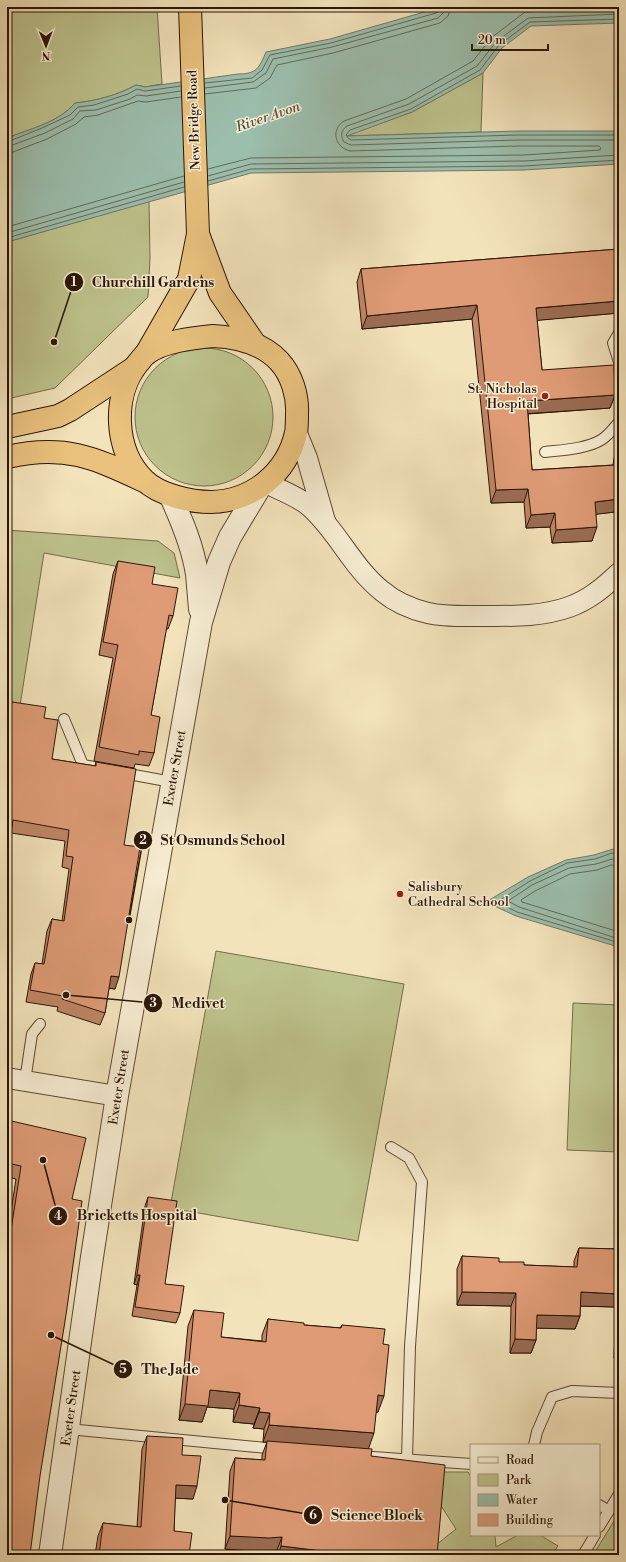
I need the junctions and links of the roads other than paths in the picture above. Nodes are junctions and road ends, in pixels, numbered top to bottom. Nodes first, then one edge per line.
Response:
1 (190, 7) edge
2 (198, 234) junction
3 (619, 333) edge
4 (255, 344) junction
5 (140, 361) junction
6 (619, 362) edge
7 (619, 422) edge
8 (7, 427) edge
9 (296, 431) junction
10 (545, 452) dead end
11 (7, 457) edge
12 (144, 481) junction
13 (263, 485) junction
14 (170, 497) junction
15 (327, 525) junction
16 (616, 581) edge
17 (201, 622) junction
18 (64, 719) dead end
19 (172, 782) junction
20 (40, 1024) dead end
21 (16, 1079) edge
22 (117, 1096) junction
23 (391, 1148) dead end
24 (619, 1393) edge
25 (68, 1429) junction
26 (534, 1444) edge
27 (284, 1450) edge
28 (361, 1456) edge
29 (407, 1459) junction
30 (470, 1464) edge
31 (619, 1494) edge
32 (600, 1506) edge
33 (609, 1511) junction
34 (600, 1525) edge
35 (593, 1536) edge
36 (50, 1555) edge
37 (583, 1555) edge

1 - 2 highway, New Bridge Road
2 - 4 highway, New Bridge Road
2 - 5 highway, New Bridge Road
3 - 6 lane
4 - 5 highway
4 - 9 highway
5 - 8 highway
5 - 12 highway, New Bridge Road
7 - 10 lane
9 - 13 highway
9 - 15 street
11 - 12 highway
12 - 14 highway
13 - 14 highway
13 - 15 street
13 - 17 street, Exeter Street
14 - 17 street, Exeter Street
15 - 16 street
17 - 19 street, Exeter Street
18 - 19 lane
19 - 22 street, Exeter Street
20 - 21 lane
21 - 22 street
22 - 25 street, Exeter Street
23 - 29 lane
24 - 26 lane
25 - 27 lane
25 - 36 street, Exeter Street
28 - 29 lane
29 - 30 lane
31 - 33 lane
32 - 33 lane
33 - 34 lane
35 - 37 lane

